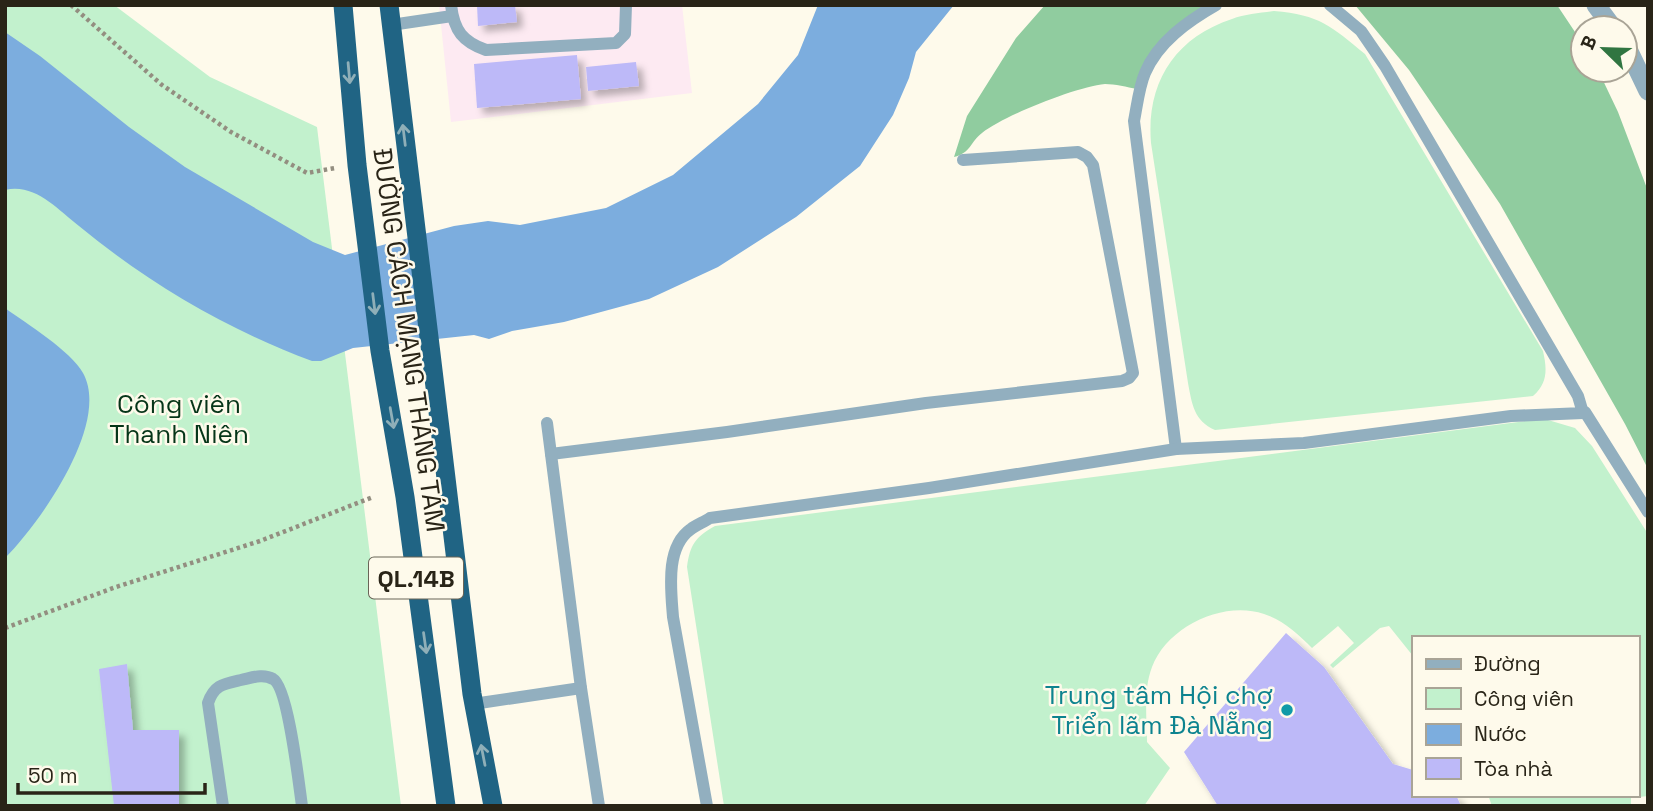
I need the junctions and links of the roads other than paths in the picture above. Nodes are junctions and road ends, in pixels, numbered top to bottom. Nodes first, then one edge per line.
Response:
1 (343, 5) edge
2 (626, 5) edge
3 (1216, 5) edge
4 (1330, 5) edge
5 (452, 10) edge
6 (390, 15) edge
7 (1639, 72) edge
8 (1648, 91) edge
9 (963, 160) dead end
10 (1583, 413) junction
11 (547, 423) dead end
12 (1177, 449) junction
13 (551, 454) junction
14 (1648, 512) edge
15 (581, 688) junction
16 (473, 704) junction
17 (223, 806) edge
18 (302, 806) edge
19 (446, 806) edge
20 (493, 806) edge
21 (599, 806) edge
22 (707, 806) edge

1 -> 19 highway, ĐƯỜNG CÁCH MẠNG THÁNG TÁM / QL.14B
2 - 5 lane
3 - 12 lane
4 - 10 lane
5 - 6 lane
16 -> 6 highway, ĐƯỜNG CÁCH MẠNG THÁNG TÁM / QL.14B
7 - 8 street
9 - 13 lane
10 - 12 lane
10 - 14 lane
11 - 13 lane
12 - 22 lane
13 - 15 lane
15 - 16 lane
15 - 21 lane
20 -> 16 highway, ĐƯỜNG CÁCH MẠNG THÁNG TÁM / QL.14B
17 - 18 lane

